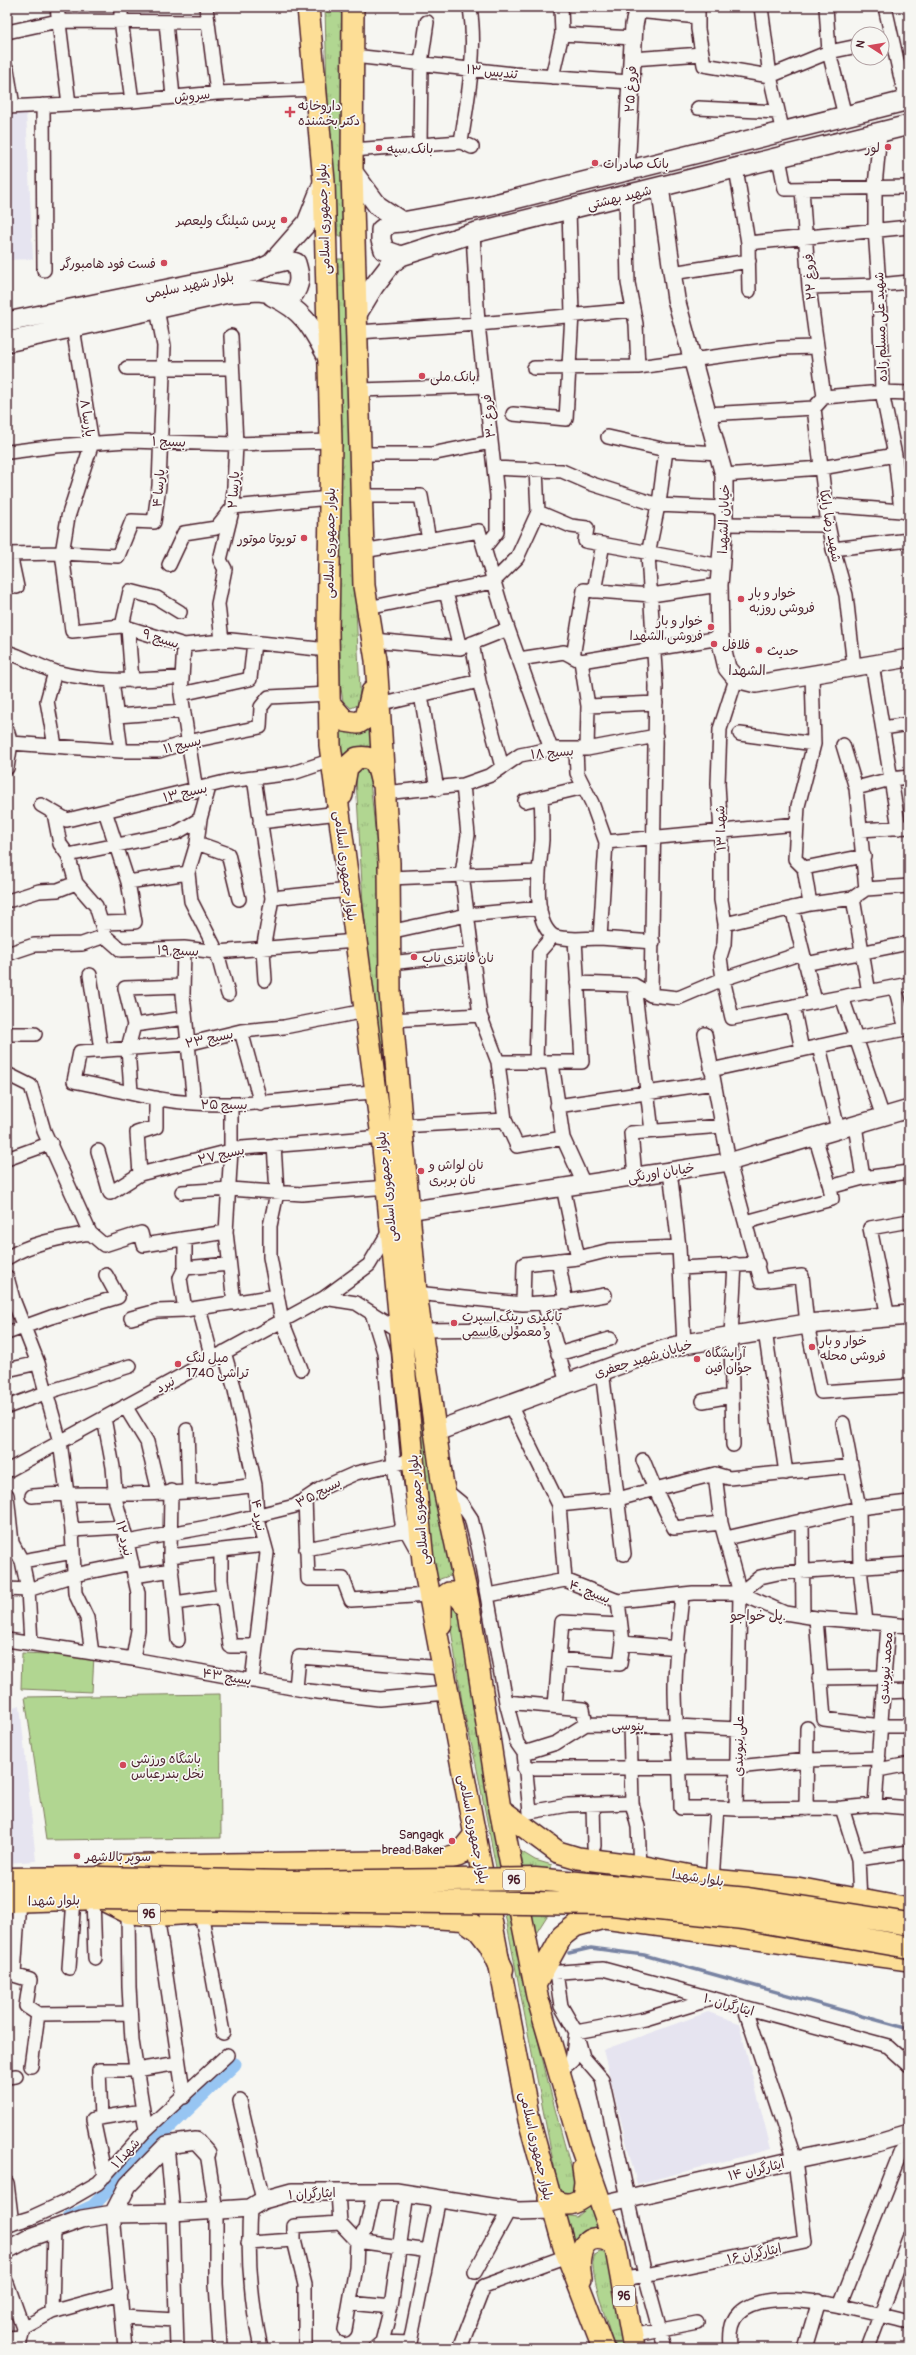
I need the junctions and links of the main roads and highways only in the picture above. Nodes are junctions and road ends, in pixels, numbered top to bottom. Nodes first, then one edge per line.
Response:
1 (308, 7) edge
2 (353, 7) edge
3 (907, 100) edge
4 (909, 125) edge
5 (352, 172) junction
6 (324, 181) junction
7 (402, 222) junction
8 (401, 256) junction
9 (272, 264) junction
10 (259, 291) junction
11 (7, 322) edge
12 (358, 323) junction
13 (7, 342) edge
14 (327, 356) junction
15 (374, 650) junction
16 (329, 699) junction
17 (383, 795) junction
18 (339, 813) junction
19 (909, 1315) edge
20 (434, 1432) junction
21 (468, 1608) junction
22 (443, 1668) junction
23 (500, 1809) junction
24 (475, 1835) junction
25 (586, 1852) junction
26 (416, 1862) junction
27 (7, 1879) edge
28 (91, 1894) junction
29 (13, 1901) edge
30 (909, 1909) edge
31 (416, 1915) junction
32 (584, 1923) junction
33 (909, 1924) edge
34 (909, 1947) edge
35 (909, 1960) edge
36 (502, 1969) junction
37 (544, 1977) junction
38 (581, 2147) junction
39 (551, 2204) junction
40 (615, 2244) junction
41 (587, 2305) junction
42 (632, 2342) edge
43 (603, 2348) edge

1 - 6 main road, بلوار جمهوری اسلامی
2 - 5 main road, بلوار جمهوری اسلامی
3 - 7 main road, شهید بهشتی
4 - 8 main road, شهید بهشتی
5 - 7 main road
5 - 12 main road, بلوار جمهوری اسلامی
6 - 9 main road, بلوار شهید سلیمی
6 - 14 main road, بلوار جمهوری اسلامی
7 - 8 main road, شهید بهشتی
8 - 12 main road, شهید بهشتی
9 - 10 main road
9 - 11 main road, بلوار شهید سلیمی
10 - 13 main road, بلوار شهید سلیمی
10 - 14 main road
12 - 15 main road, بلوار جمهوری اسلامی
14 - 16 main road, بلوار جمهوری اسلامی
15 - 16 main road
15 - 17 main road, بلوار جمهوری اسلامی
16 - 18 main road, بلوار جمهوری اسلامی
17 - 18 main road
17 - 20 main road, بلوار جمهوری اسلامی
18 - 22 main road, بلوار جمهوری اسلامی
19 - 20 main road, خیابان شهید جعفری
20 - 21 main road, بلوار جمهوری اسلامی
21 - 22 main road
21 - 23 main road, بلوار جمهوری اسلامی / 96
22 - 24 main road, بلوار جمهوری اسلامی
23 - 25 main road, بلوار شهدا
23 - 37 main road, بلوار جمهوری اسلامی / 96
24 - 26 highway, 96
24 - 36 main road, بلوار جمهوری اسلامی
25 - 30 main road, بلوار شهدا
25 - 32 main road
26 - 28 highway, 96
26 - 31 highway
27 - 28 highway, بلوار شهدا / 96
28 - 29 highway, بلوار شهدا / 96
28 - 31 highway, 96
28 - 33 highway, bridge
28 - 34 highway, bridge
31 - 36 highway, 96
32 - 35 main road
32 - 37 main road
36 - 39 main road, بلوار جمهوری اسلامی / 96
37 - 38 main road, بلوار جمهوری اسلامی / 96
38 - 39 main road
38 - 40 main road, بلوار جمهوری اسلامی / 96
39 - 41 main road, بلوار جمهوری اسلامی / 96
40 - 41 main road
40 - 42 main road, بلوار جمهوری اسلامی / 96
41 - 43 main road, بلوار جمهوری اسلامی / 96

